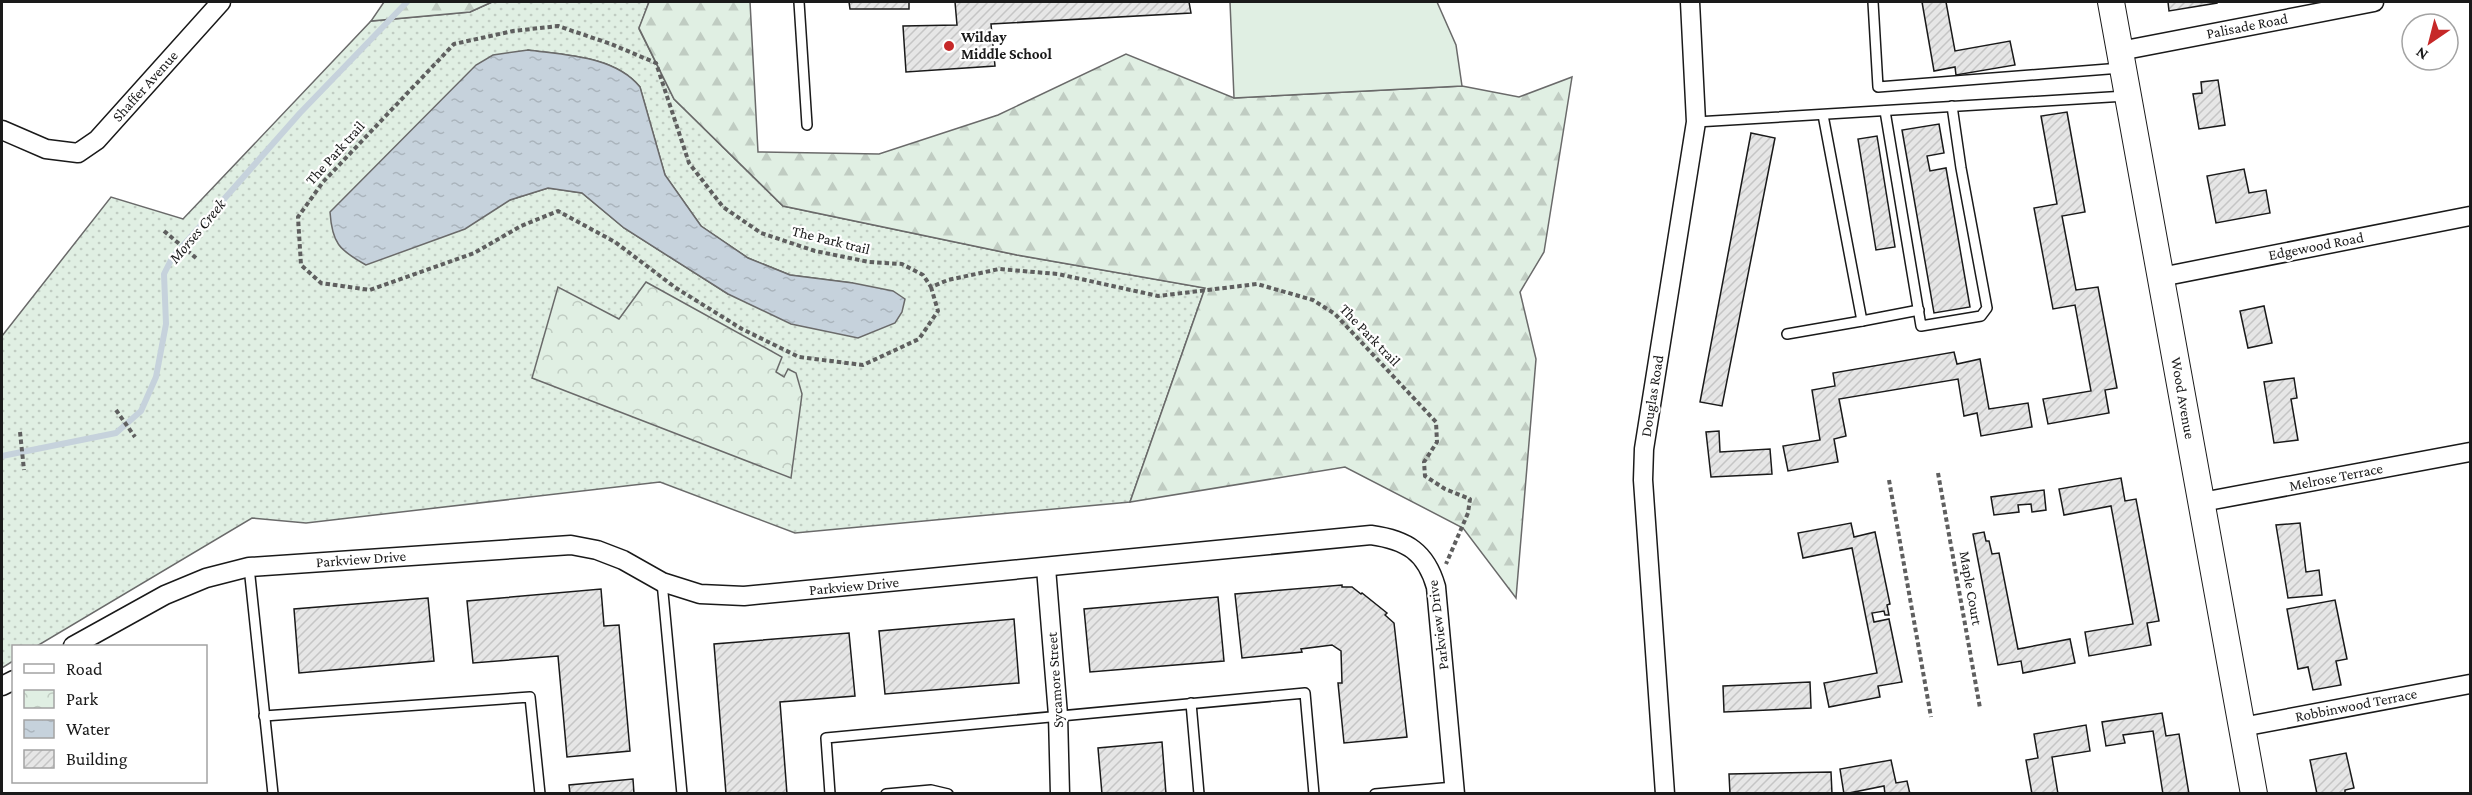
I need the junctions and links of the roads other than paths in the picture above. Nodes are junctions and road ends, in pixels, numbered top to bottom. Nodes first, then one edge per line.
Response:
1 (220, 2) edge
2 (799, 2) edge
3 (1690, 2) edge
4 (1873, 2) edge
5 (2112, 2) edge
6 (2374, 2) edge
7 (2122, 59) junction
8 (2128, 96) junction
9 (1952, 106) junction
10 (1885, 111) junction
11 (1823, 115) junction
12 (1696, 122) junction
13 (807, 124) dead end
14 (2, 130) edge
15 (2470, 216) edge
16 (2161, 277) junction
17 (1919, 310) junction
18 (1862, 321) junction
19 (1787, 334) dead end
20 (2470, 452) edge
21 (2202, 502) junction
22 (249, 567) junction
23 (1046, 568) junction
24 (662, 582) junction
25 (75, 645) edge
26 (2470, 684) edge
27 (1191, 704) junction
28 (1058, 715) junction
29 (264, 716) junction
30 (2242, 727) junction
31 (1455, 790) edge
32 (273, 794) edge
33 (540, 794) edge
34 (682, 794) edge
35 (830, 794) edge
36 (886, 794) edge
37 (948, 794) edge
38 (1060, 794) edge
39 (1199, 794) edge
40 (1314, 794) edge
41 (1375, 794) edge
42 (1665, 794) edge
43 (2254, 794) edge

1 - 14 street, Shaffer Avenue
2 - 13 lane
3 - 12 street, Douglas Road
4 - 7 lane
5 - 7 main road, Wood Avenue
6 - 7 street, Palisade Road
7 - 8 main road, Wood Avenue
8 - 9 lane
8 - 16 main road, Wood Avenue
9 - 10 lane
9 - 17 lane
10 - 11 lane
10 - 17 lane
11 - 12 lane
11 - 18 lane
12 - 42 street, Douglas Road
15 - 16 street, Edgewood Road
16 - 21 main road, Wood Avenue
17 - 18 lane
18 - 19 lane
20 - 21 street, Melrose Terrace
21 - 30 main road, Wood Avenue
22 - 24 street, Parkview Drive
22 - 25 street, Parkview Drive
22 - 29 lane
23 - 24 street, Parkview Drive
23 - 28 street, Sycamore Street
23 - 31 street, Parkview Drive
24 - 34 lane
26 - 30 street, Robbinwood Terrace
27 - 28 lane
27 - 39 lane
27 - 40 lane
28 - 35 lane
28 - 38 street, Sycamore Street
29 - 32 lane
29 - 33 lane
30 - 43 main road, Wood Avenue
31 - 41 lane
36 - 37 lane

